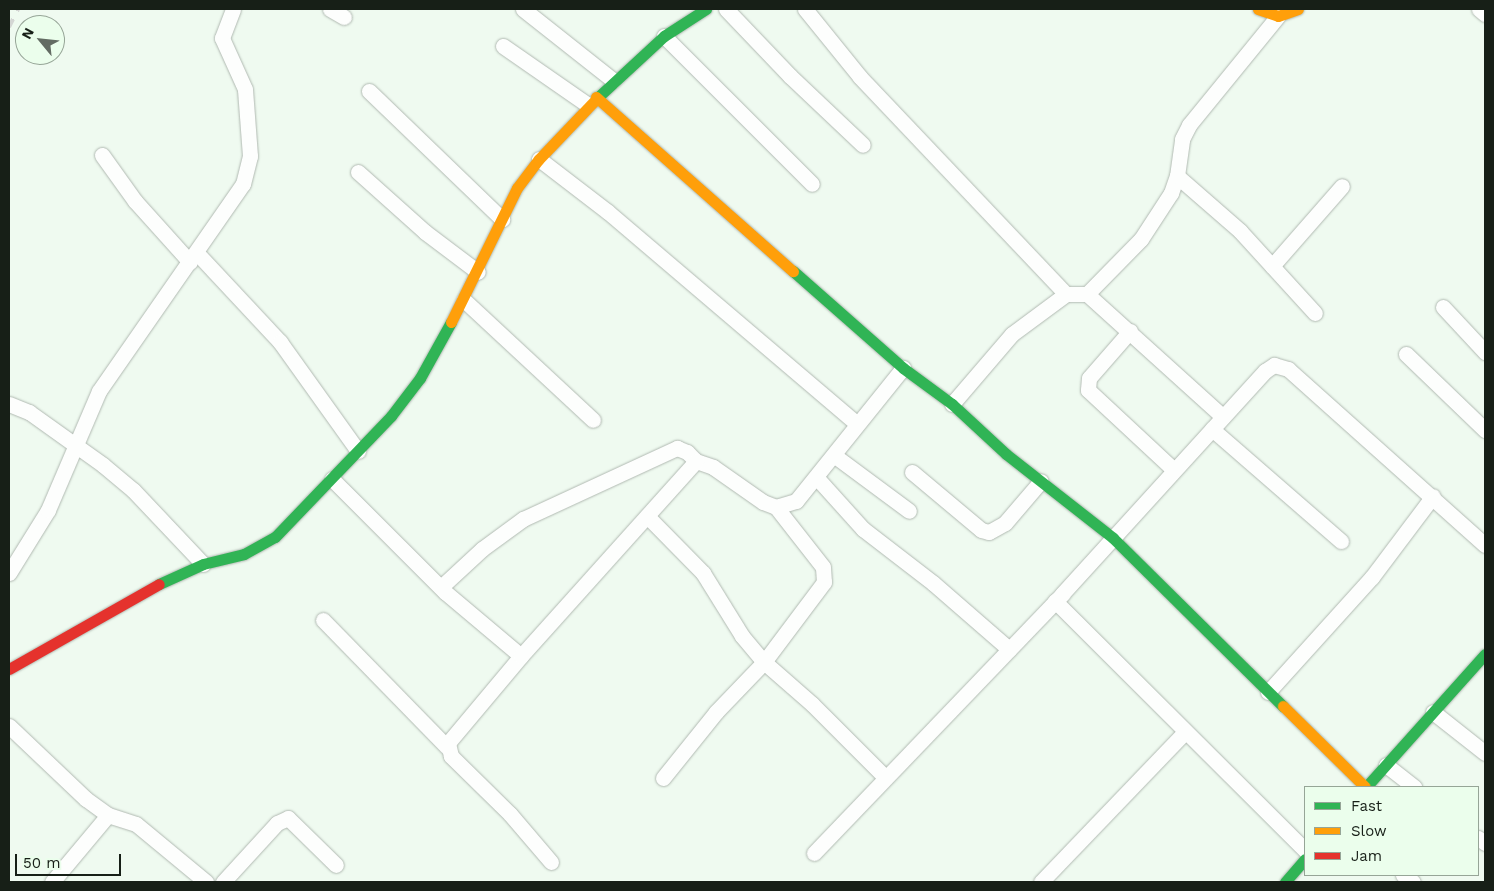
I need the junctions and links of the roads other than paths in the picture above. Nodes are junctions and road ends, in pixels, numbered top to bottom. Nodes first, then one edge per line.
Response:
1 (233, 9) edge
2 (330, 9) edge
3 (523, 9) edge
4 (706, 9) edge
5 (726, 9) edge
6 (805, 9) edge
7 (1258, 9) edge
8 (1298, 9) edge
9 (688, 13) edge
10 (1278, 16) junction
11 (344, 17) dead end
12 (664, 36) junction
13 (503, 46) dead end
14 (613, 80) junction
15 (369, 91) dead end
16 (592, 101) junction
17 (864, 146) dead end
18 (102, 155) dead end
19 (539, 159) junction
20 (358, 172) dead end
21 (1177, 176) junction
22 (812, 184) dead end
23 (1342, 186) dead end
24 (502, 219) junction
25 (194, 258) junction
26 (1272, 266) junction
27 (478, 272) junction
28 (1066, 294) junction
29 (1086, 294) junction
30 (464, 300) junction
31 (1443, 307) dead end
32 (1315, 313) dead end
33 (1130, 331) junction
34 (1485, 352) edge
35 (1406, 354) dead end
36 (903, 368) junction
37 (9, 404) edge
38 (952, 404) junction
39 (1223, 417) junction
40 (593, 420) dead end
41 (857, 424) junction
42 (1212, 429) junction
43 (1485, 430) edge
44 (74, 444) junction
45 (358, 451) junction
46 (835, 456) junction
47 (696, 461) junction
48 (1174, 470) junction
49 (912, 472) dead end
50 (817, 478) junction
51 (332, 479) junction
52 (1041, 480) junction
53 (1433, 496) junction
54 (776, 507) junction
55 (909, 511) dead end
56 (647, 516) junction
57 (1113, 538) junction
58 (1340, 541) dead end
59 (1485, 545) edge
60 (203, 564) junction
61 (9, 573) edge
62 (441, 587) junction
63 (1055, 601) junction
64 (323, 620) dead end
65 (1009, 649) junction
66 (1485, 654) edge
67 (521, 656) junction
68 (764, 662) junction
69 (9, 669) edge
70 (1268, 692) junction
71 (1434, 712) junction
72 (9, 726) edge
73 (1185, 732) junction
74 (447, 747) junction
75 (1485, 753) edge
76 (1386, 765) junction
77 (885, 777) junction
78 (663, 778) dead end
79 (1364, 786) edge
80 (1366, 786) edge
81 (1413, 786) edge
82 (108, 814) junction
83 (1304, 849) edge
84 (814, 853) dead end
85 (1304, 860) edge
86 (551, 862) dead end
87 (336, 865) dead end
88 (52, 882) edge
89 (206, 882) edge
90 (223, 882) edge
91 (1041, 882) edge
92 (1285, 882) edge

1 - 25 street
2 - 11 street
3 - 14 street
4 - 9 street
5 - 17 street
6 - 28 street
7 - 10 street
8 - 10 street
9 - 12 street
10 - 21 street
12 - 14 street
12 - 22 street
13 - 16 street
14 - 16 street
15 - 24 street
16 - 19 street
16 - 36 street
18 - 25 street
19 - 24 street
19 - 41 street
20 - 27 street
21 - 26 street
21 - 29 street
23 - 26 street
24 - 27 street
25 - 44 street
25 - 45 street
26 - 32 street
27 - 30 street
28 - 29 street
28 - 38 street
29 - 33 street
30 - 40 street
30 - 45 street
31 - 34 street
33 - 39 street
33 - 48 street
35 - 43 street
36 - 38 street
36 - 41 street
37 - 44 street
38 - 52 street
39 - 42 street
39 - 53 street
41 - 46 street
42 - 48 street
42 - 58 street
44 - 60 street
44 - 61 street
45 - 51 street
46 - 50 street
46 - 55 street
47 - 54 street
47 - 56 street
47 - 62 street
48 - 57 street
49 - 52 street
50 - 54 street
50 - 65 street
51 - 60 street
51 - 62 street
52 - 57 street
53 - 59 street
53 - 70 street
54 - 68 street
56 - 67 street
56 - 68 street
57 - 63 street
57 - 70 street
60 - 69 street
62 - 67 street
63 - 65 street
63 - 73 street
64 - 74 street
65 - 77 street
66 - 71 street
67 - 74 street
68 - 77 street
68 - 78 street
70 - 79 street
71 - 75 street
71 - 76 street
72 - 82 street
73 - 83 street
73 - 91 street
74 - 86 street
76 - 80 street
76 - 81 street
77 - 84 street
82 - 88 street
82 - 89 street
85 - 92 street
87 - 90 street

